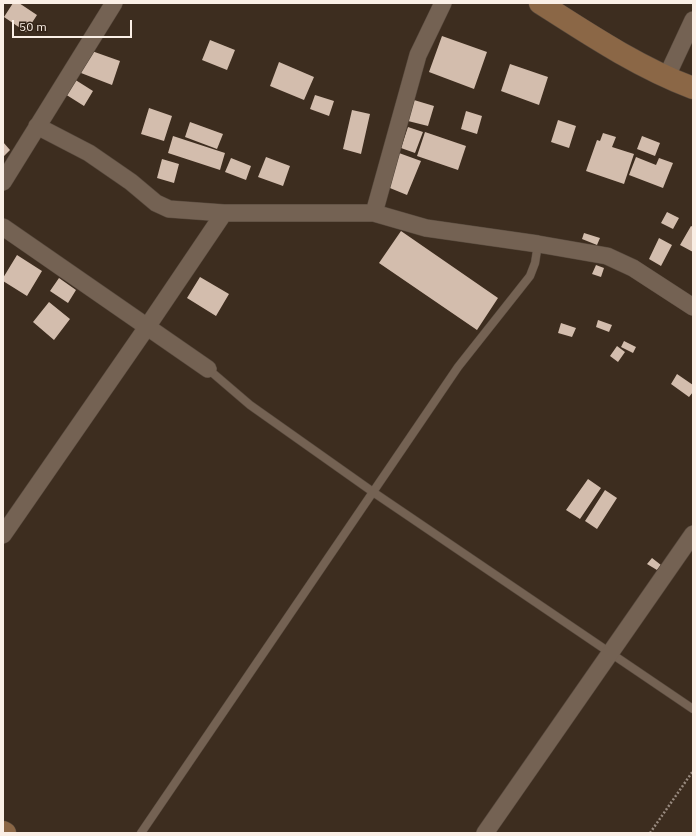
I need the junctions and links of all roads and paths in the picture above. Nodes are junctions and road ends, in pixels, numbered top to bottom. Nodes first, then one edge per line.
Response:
1 (114, 3) edge
2 (443, 3) edge
3 (540, 3) edge
4 (693, 20) edge
5 (666, 78) junction
6 (693, 88) edge
7 (37, 126) junction
8 (3, 182) edge
9 (224, 213) junction
10 (374, 213) junction
11 (3, 227) edge
12 (538, 244) junction
13 (693, 307) edge
14 (147, 327) junction
15 (208, 369) joint
16 (373, 492) junction
17 (693, 534) edge
18 (3, 535) edge
19 (610, 653) junction
20 (693, 709) edge
21 (693, 771) edge
22 (141, 833) edge
23 (485, 833) edge
24 (650, 833) edge

1 - 7 street
2 - 10 street
3 - 5 street
4 - 5 street
5 - 6 street
7 - 8 street
7 - 9 street
9 - 10 street
9 - 14 street
10 - 12 street
11 - 14 street
12 - 13 street
12 - 16 lane
14 - 15 street
14 - 18 street
15 - 16 lane
16 - 19 lane
16 - 22 lane
17 - 19 street
19 - 20 lane
19 - 23 street
21 - 24 path

